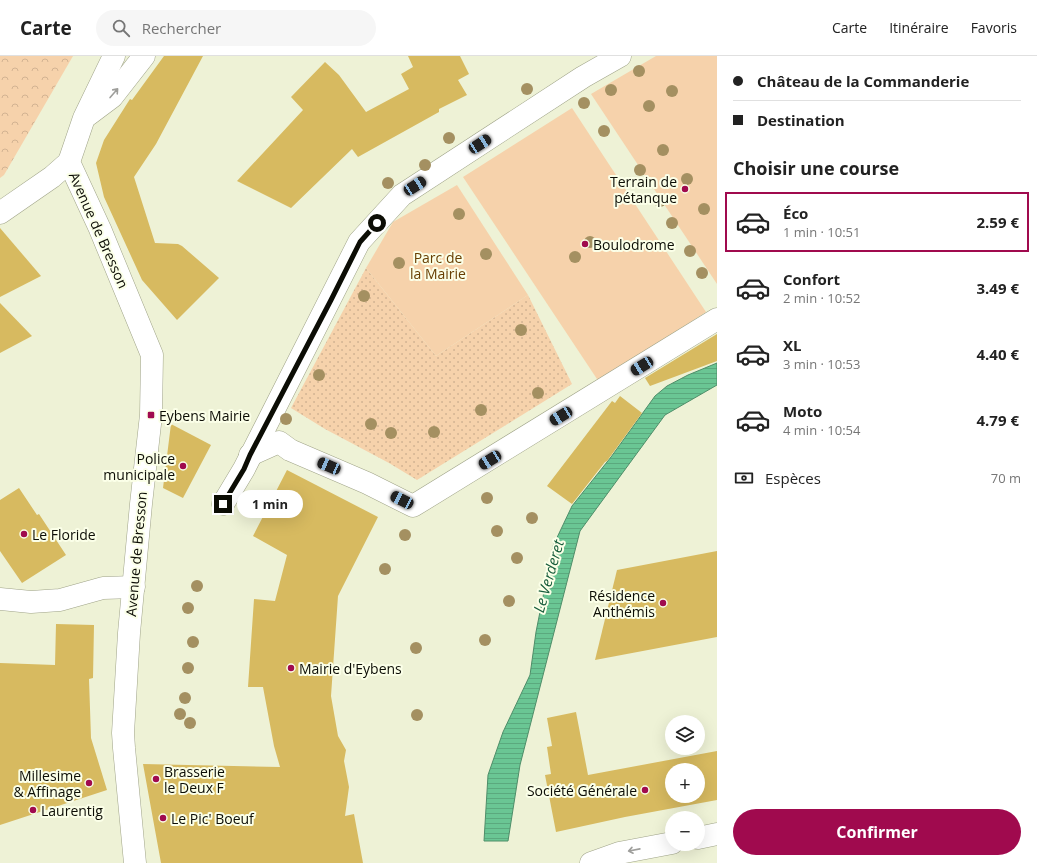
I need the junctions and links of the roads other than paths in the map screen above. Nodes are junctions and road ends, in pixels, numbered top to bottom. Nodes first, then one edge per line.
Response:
1 (114, 56) edge
2 (144, 56) edge
3 (620, 56) edge
4 (84, 118) junction
5 (69, 162) junction
6 (0, 213) edge
7 (717, 319) edge
8 (250, 455) junction
9 (223, 504) dead end
10 (134, 587) junction
11 (0, 599) edge
12 (717, 834) edge
13 (705, 837) edge
14 (665, 844) edge
15 (135, 863) edge
16 (590, 863) edge

1 - 4 street, Avenue de Bresson
4 -> 2 street
3 - 8 street
4 - 5 street, Avenue de Bresson
5 - 6 street
5 - 10 street, Avenue de Bresson
7 - 8 street
8 - 9 street
10 - 11 street
10 - 15 street, Avenue de Bresson
12 - 13 street
14 -> 16 street

